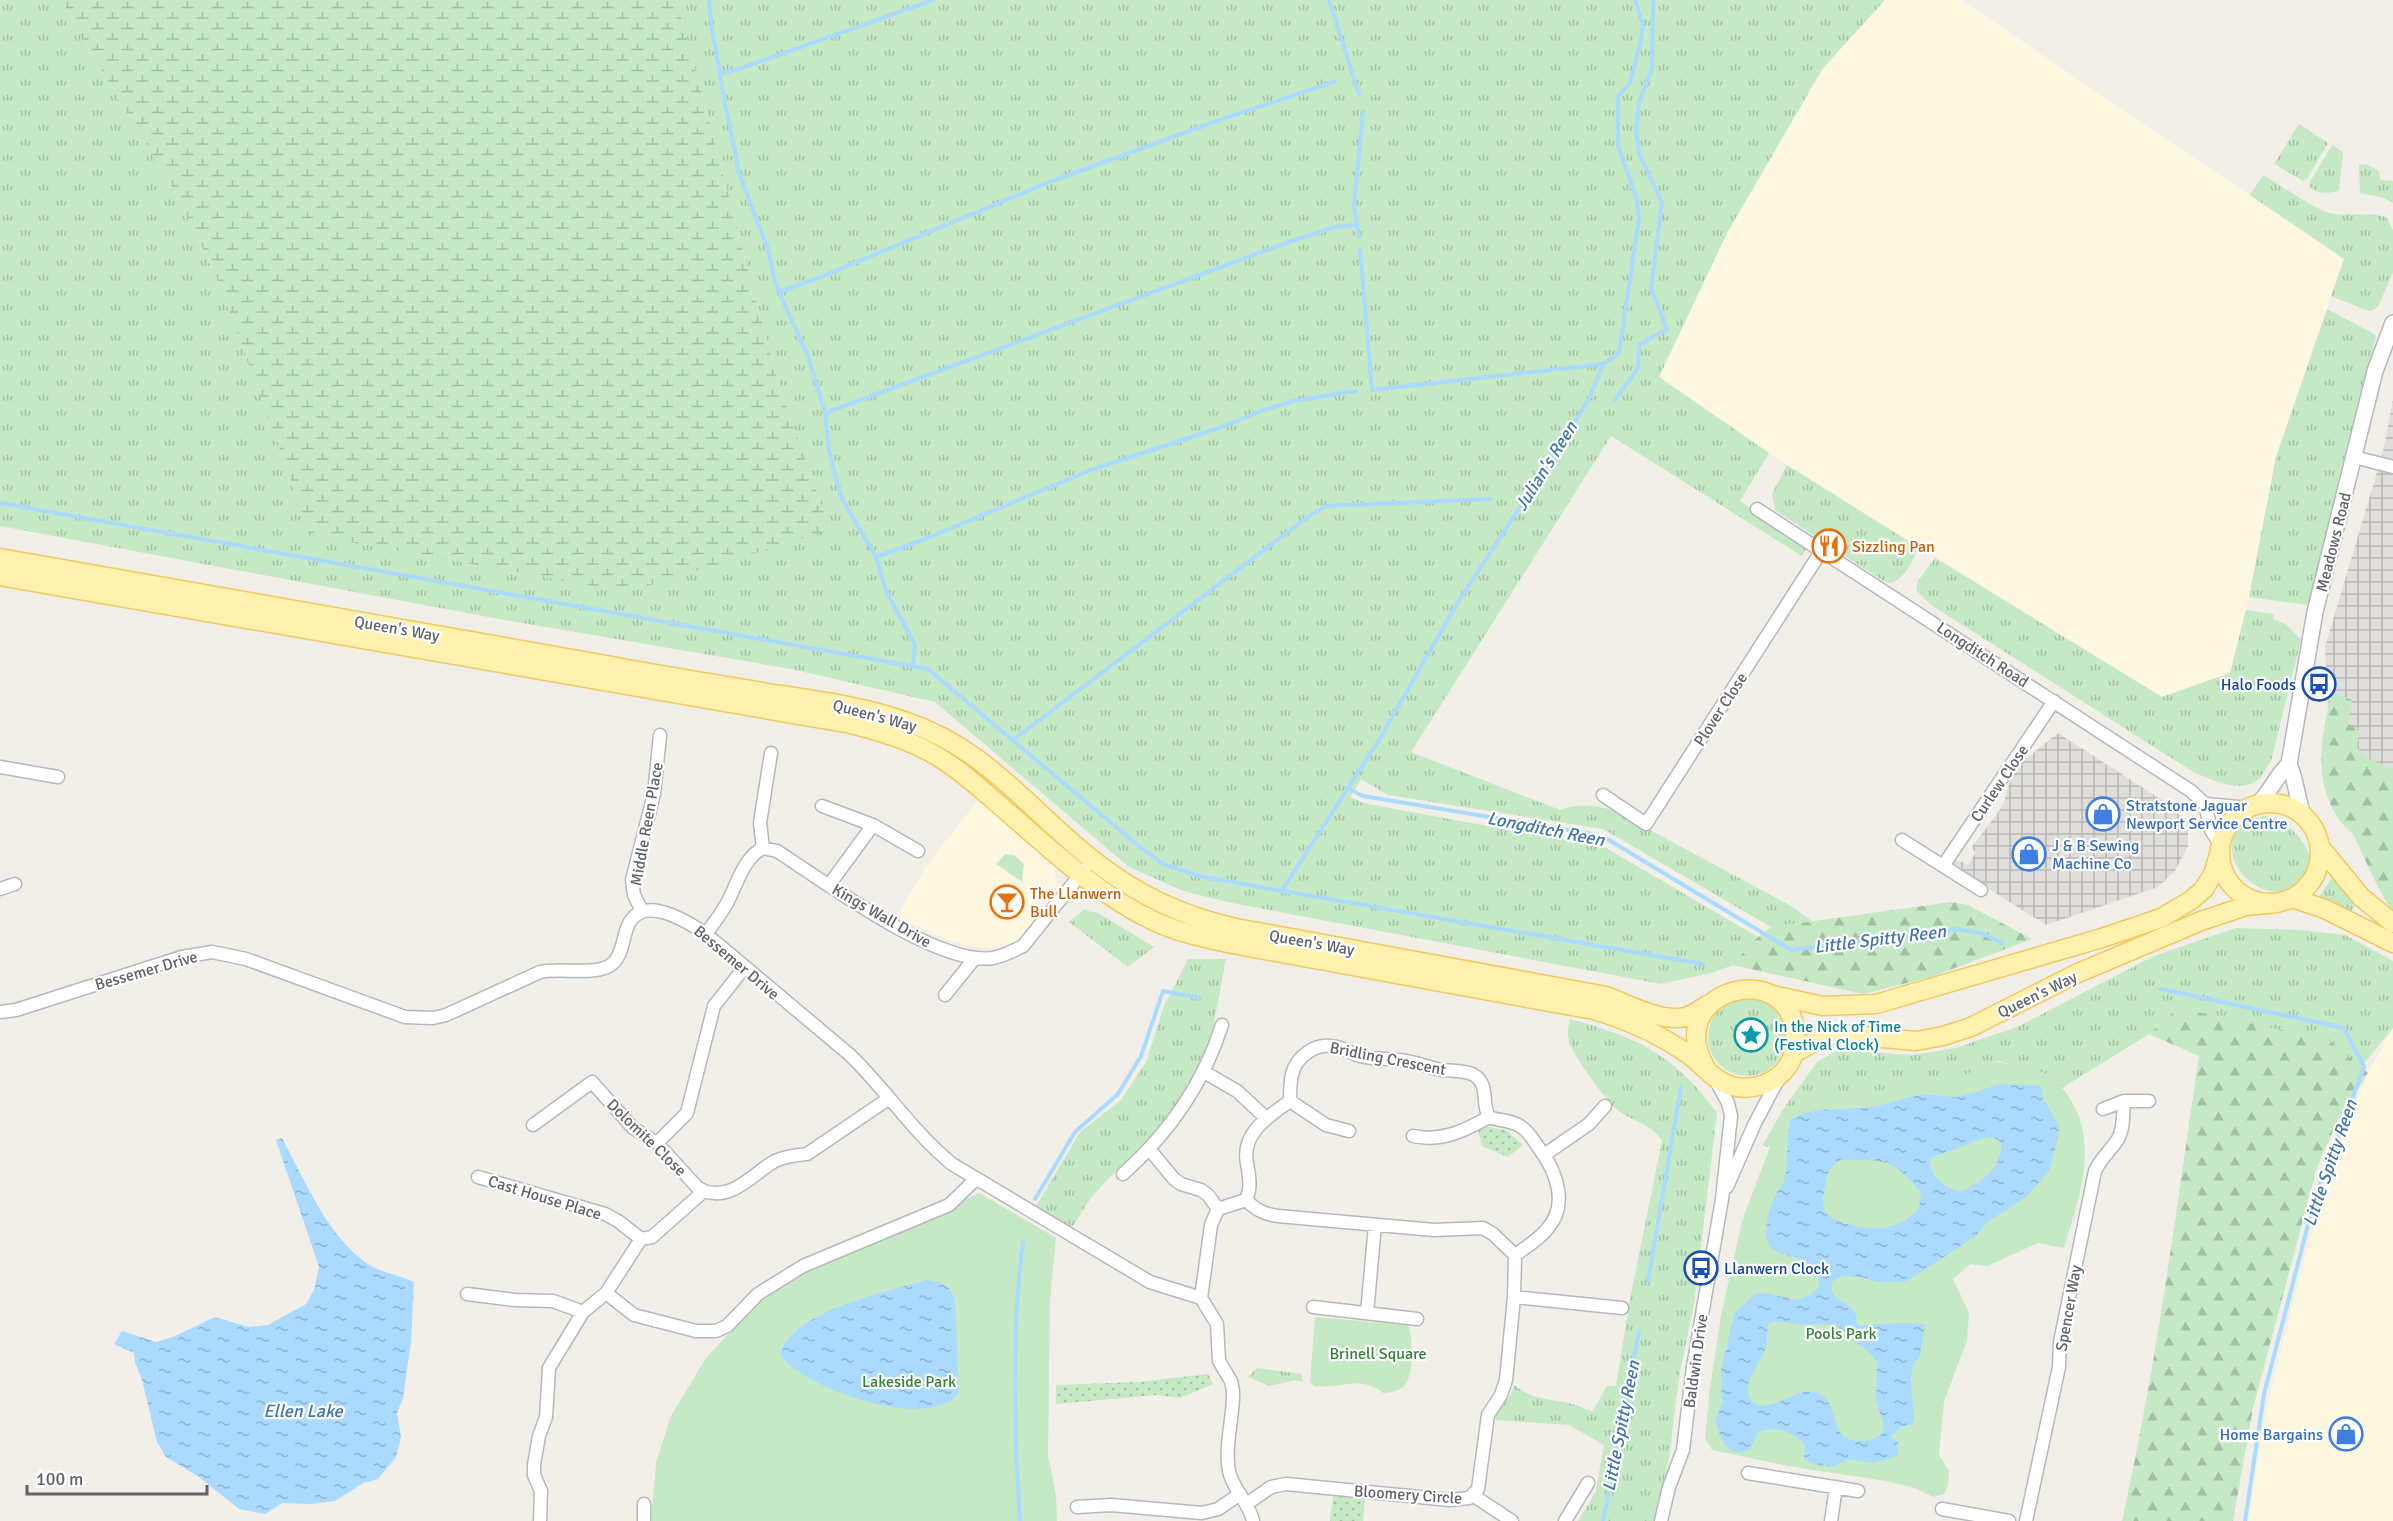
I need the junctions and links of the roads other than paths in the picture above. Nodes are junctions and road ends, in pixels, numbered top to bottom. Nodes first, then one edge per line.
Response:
1 (2393, 323) edge
2 (2354, 457) junction
3 (2393, 467) edge
4 (1757, 508) dead end
5 (1822, 550) junction
6 (0, 558) edge
7 (0, 576) edge
8 (2054, 700) junction
9 (660, 735) dead end
10 (771, 753) dead end
11 (2289, 764) junction
12 (0, 766) edge
13 (58, 777) dead end
14 (1603, 795) dead end
15 (2205, 804) junction
16 (2253, 806) junction
17 (822, 807) dead end
18 (2303, 815) junction
19 (873, 825) junction
20 (1902, 840) dead end
21 (2320, 847) junction
22 (763, 848) junction
23 (2220, 848) junction
24 (918, 851) dead end
25 (1093, 860) junction
26 (1943, 866) junction
27 (1080, 874) junction
28 (15, 884) dead end
29 (830, 885) junction
30 (0, 889) edge
31 (1981, 890) dead end
32 (2285, 900) junction
33 (642, 911) junction
34 (2393, 923) edge
35 (706, 934) junction
36 (2393, 943) edge
37 (975, 958) junction
38 (744, 968) junction
39 (1770, 994) junction
40 (945, 995) dead end
41 (1718, 996) junction
42 (0, 1012) edge
43 (1222, 1025) dead end
44 (1794, 1053) junction
45 (1783, 1071) junction
46 (1204, 1072) junction
47 (1710, 1073) junction
48 (888, 1099) junction
49 (1290, 1101) junction
50 (2124, 1101) junction
51 (2149, 1101) dead end
52 (1605, 1106) dead end
53 (2103, 1109) dead end
54 (1489, 1117) junction
55 (1266, 1118) junction
56 (533, 1125) dead end
57 (1349, 1131) dead end
58 (1413, 1136) dead end
59 (657, 1143) junction
60 (1150, 1150) junction
61 (1544, 1155) junction
62 (1123, 1174) dead end
63 (478, 1177) dead end
64 (976, 1179) junction
65 (704, 1191) junction
66 (1722, 1199) junction
67 (1246, 1200) junction
68 (1218, 1209) junction
69 (1376, 1225) junction
70 (641, 1239) junction
71 (1515, 1255) junction
72 (606, 1293) junction
73 (467, 1294) dead end
74 (1514, 1297) junction
75 (1201, 1298) junction
76 (1313, 1307) dead end
77 (1622, 1308) dead end
78 (583, 1312) junction
79 (1367, 1313) junction
80 (1417, 1319) dead end
81 (1748, 1473) dead end
82 (1588, 1483) dead end
83 (1836, 1487) junction
84 (1858, 1491) dead end
85 (1474, 1496) junction
86 (1244, 1499) junction
87 (644, 1504) dead end
88 (1077, 1507) dead end
89 (1942, 1509) dead end
90 (540, 1521) edge
91 (644, 1521) edge
92 (1253, 1521) edge
93 (1512, 1521) edge
94 (1565, 1521) edge
95 (1661, 1521) edge
96 (1831, 1521) edge
97 (2009, 1521) edge
98 (2026, 1521) edge

1 - 2 street, Meadows Road
2 - 3 street
2 - 11 street, Meadows Road
4 - 5 street, Longditch Road
5 - 8 street, Longditch Road
5 - 14 street, Plover Close
6 - 25 main road, Queen's Way
7 - 27 main road, Queen's Way
8 - 15 street, Longditch Road
8 - 26 street, Curlew Close
9 - 33 street, Middle Reen Place
10 - 22 street
11 - 16 street, Meadows Road
11 - 18 street, Meadows Road
12 - 13 street
15 - 16 street
15 - 23 street
16 - 18 main road
16 - 23 main road
17 - 19 street
18 - 21 main road
19 - 24 street
19 - 29 street
20 - 26 street
21 - 32 main road
21 - 34 main road
22 - 29 street, Kings Wall Drive
22 - 35 street
23 - 32 main road
23 - 39 main road, Queen's Way
25 - 27 street, Kings Wall Drive
25 - 41 main road, Queen's Way
26 - 31 street
27 - 37 street, Kings Wall Drive
27 - 47 main road, Queen's Way
28 - 30 street
29 - 37 street, Kings Wall Drive
32 - 36 main road
32 - 44 main road, Queen's Way
33 - 35 street, Bessemer Drive
33 - 42 street, Bessemer Drive
35 - 38 street, Bessemer Drive
37 - 40 street
38 - 48 street, Bessemer Drive
38 - 59 street
39 - 41 main road, Queen's Way
39 - 44 main road
41 - 47 main road
43 - 46 street
44 - 45 main road, Queen's Way
45 - 47 main road, Queen's Way
45 - 66 street
46 - 55 street
46 - 60 street
47 - 66 street
48 - 64 street, Bessemer Drive
48 - 65 street
49 - 54 street, Bridling Crescent
49 - 55 street
49 - 57 street
50 - 51 street
50 - 53 street
50 - 98 street, Spencer Way
52 - 61 street
54 - 58 street
54 - 61 street
55 - 67 street
56 - 59 street, Dolomite Close
59 - 65 street, Dolomite Close
60 - 62 street
60 - 68 street
61 - 71 street
63 - 70 street, Cast House Place
64 - 72 street
64 - 75 street, Bessemer Drive
65 - 70 street
66 - 95 street, Baldwin Drive
67 - 68 street
67 - 69 street
68 - 75 street
69 - 71 street
69 - 79 street
70 - 72 street
71 - 74 street
72 - 78 street
73 - 78 street
74 - 77 street
74 - 85 street, Bloomery Circle
75 - 86 street
76 - 79 street
78 - 90 street
79 - 80 street
81 - 83 street
82 - 94 street
83 - 84 street
83 - 96 street
85 - 86 street, Bloomery Circle
85 - 93 street
86 - 88 street, Bloomery Circle
86 - 92 street
87 - 91 street
89 - 97 street

